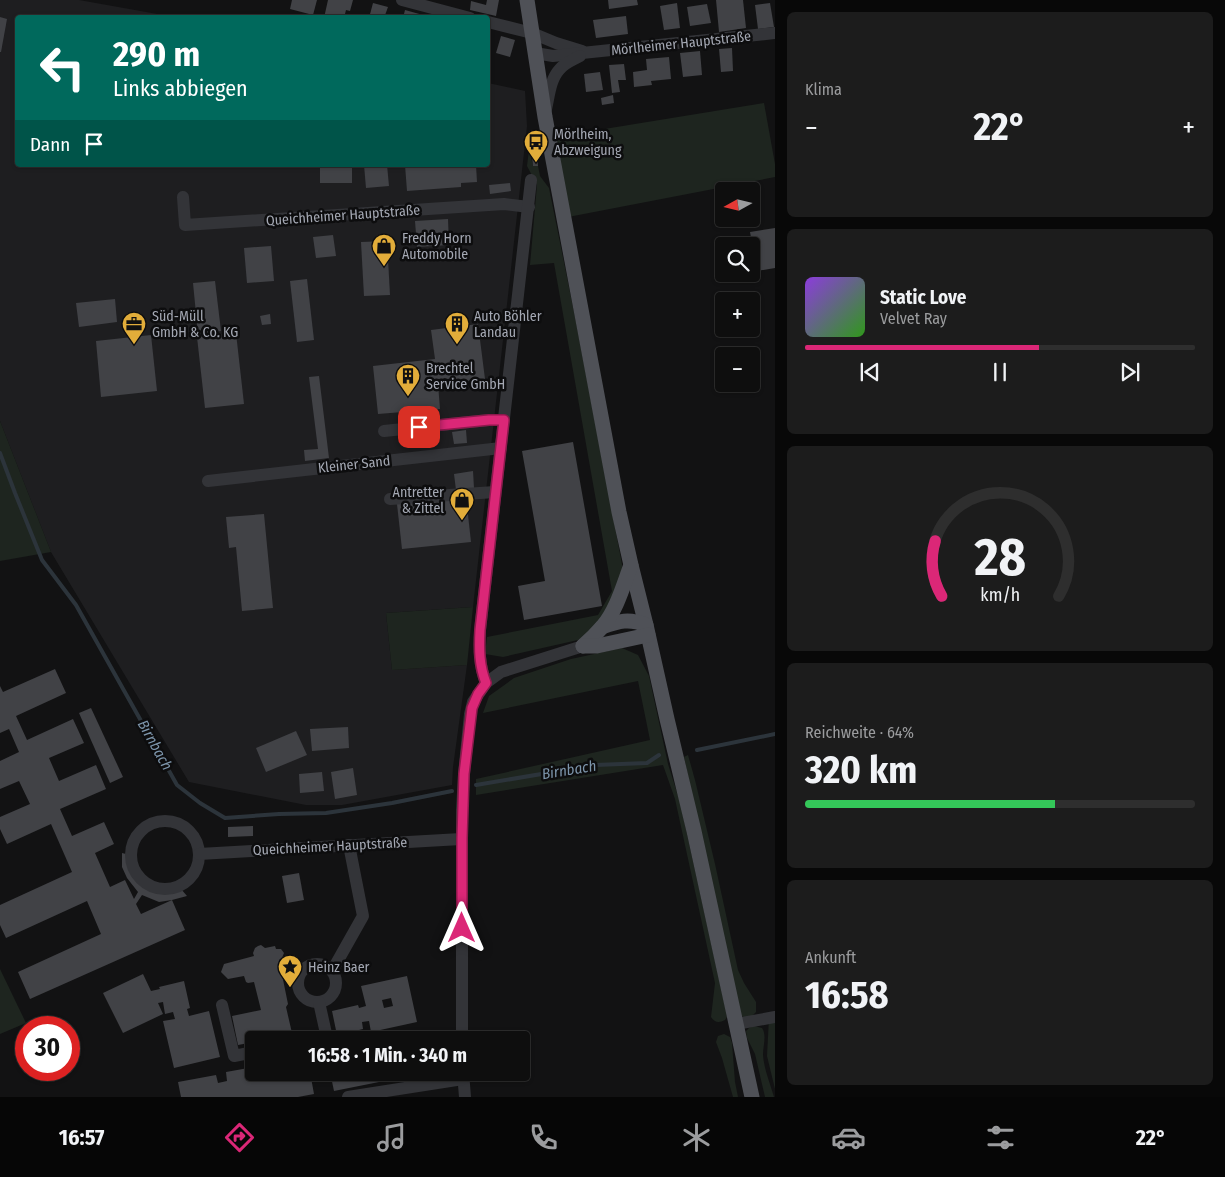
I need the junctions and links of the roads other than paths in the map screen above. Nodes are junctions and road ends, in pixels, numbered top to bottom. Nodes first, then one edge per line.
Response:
1 (402, 0) edge
2 (527, 0) edge
3 (459, 15) edge
4 (490, 22) edge
5 (532, 32) junction
6 (775, 33) edge
7 (535, 53) junction
8 (587, 53) junction
9 (545, 117) junction
10 (531, 180) dead end
11 (183, 197) dead end
12 (529, 207) junction
13 (504, 420) junction
14 (384, 431) dead end
15 (500, 448) junction
16 (208, 481) dead end
17 (495, 492) junction
18 (390, 499) dead end
19 (630, 565) junction
20 (602, 627) junction
21 (647, 630) junction
22 (583, 646) junction
23 (486, 683) junction
24 (462, 838) junction
25 (349, 845) junction
26 (199, 854) junction
27 (332, 971) junction
28 (319, 1002) junction
29 (222, 1005) dead end
30 (775, 1017) edge
31 (736, 1024) junction
32 (326, 1031) edge
33 (462, 1031) edge
34 (245, 1054) edge
35 (436, 1081) edge
36 (463, 1081) edge
37 (348, 1097) edge
38 (465, 1097) edge
39 (752, 1097) edge

1 - 3 street
2 - 5 main road
4 - 5 street, Mörlheimer Hauptstraße
5 - 7 main road
5 - 8 street, Mörlheimer Hauptstraße
6 - 8 street, Mörlheimer Hauptstraße
7 - 8 street, Mörlheimer Hauptstraße
7 - 9 main road
8 - 9 street, Mörlheimer Hauptstraße
9 - 19 main road
10 - 12 street
11 - 12 street, Queichheimer Hauptstraße
12 - 13 street
13 - 14 street
13 - 15 street
15 - 16 street, Kleiner Sand
15 - 17 street
17 - 18 street
17 - 23 street
19 - 20 main road
19 - 21 main road
20 - 21 main road
20 - 22 main road
21 - 22 main road
21 - 31 main road
22 - 23 street
23 - 24 street
24 - 25 street, Queichheimer Hauptstraße
24 - 33 street
25 - 26 street, Queichheimer Hauptstraße
25 - 27 street
26 - 26 street
27 - 28 street
27 - 28 street
28 - 32 street
29 - 34 street
30 - 31 street
31 - 39 main road
35 - 37 street
36 - 38 street

